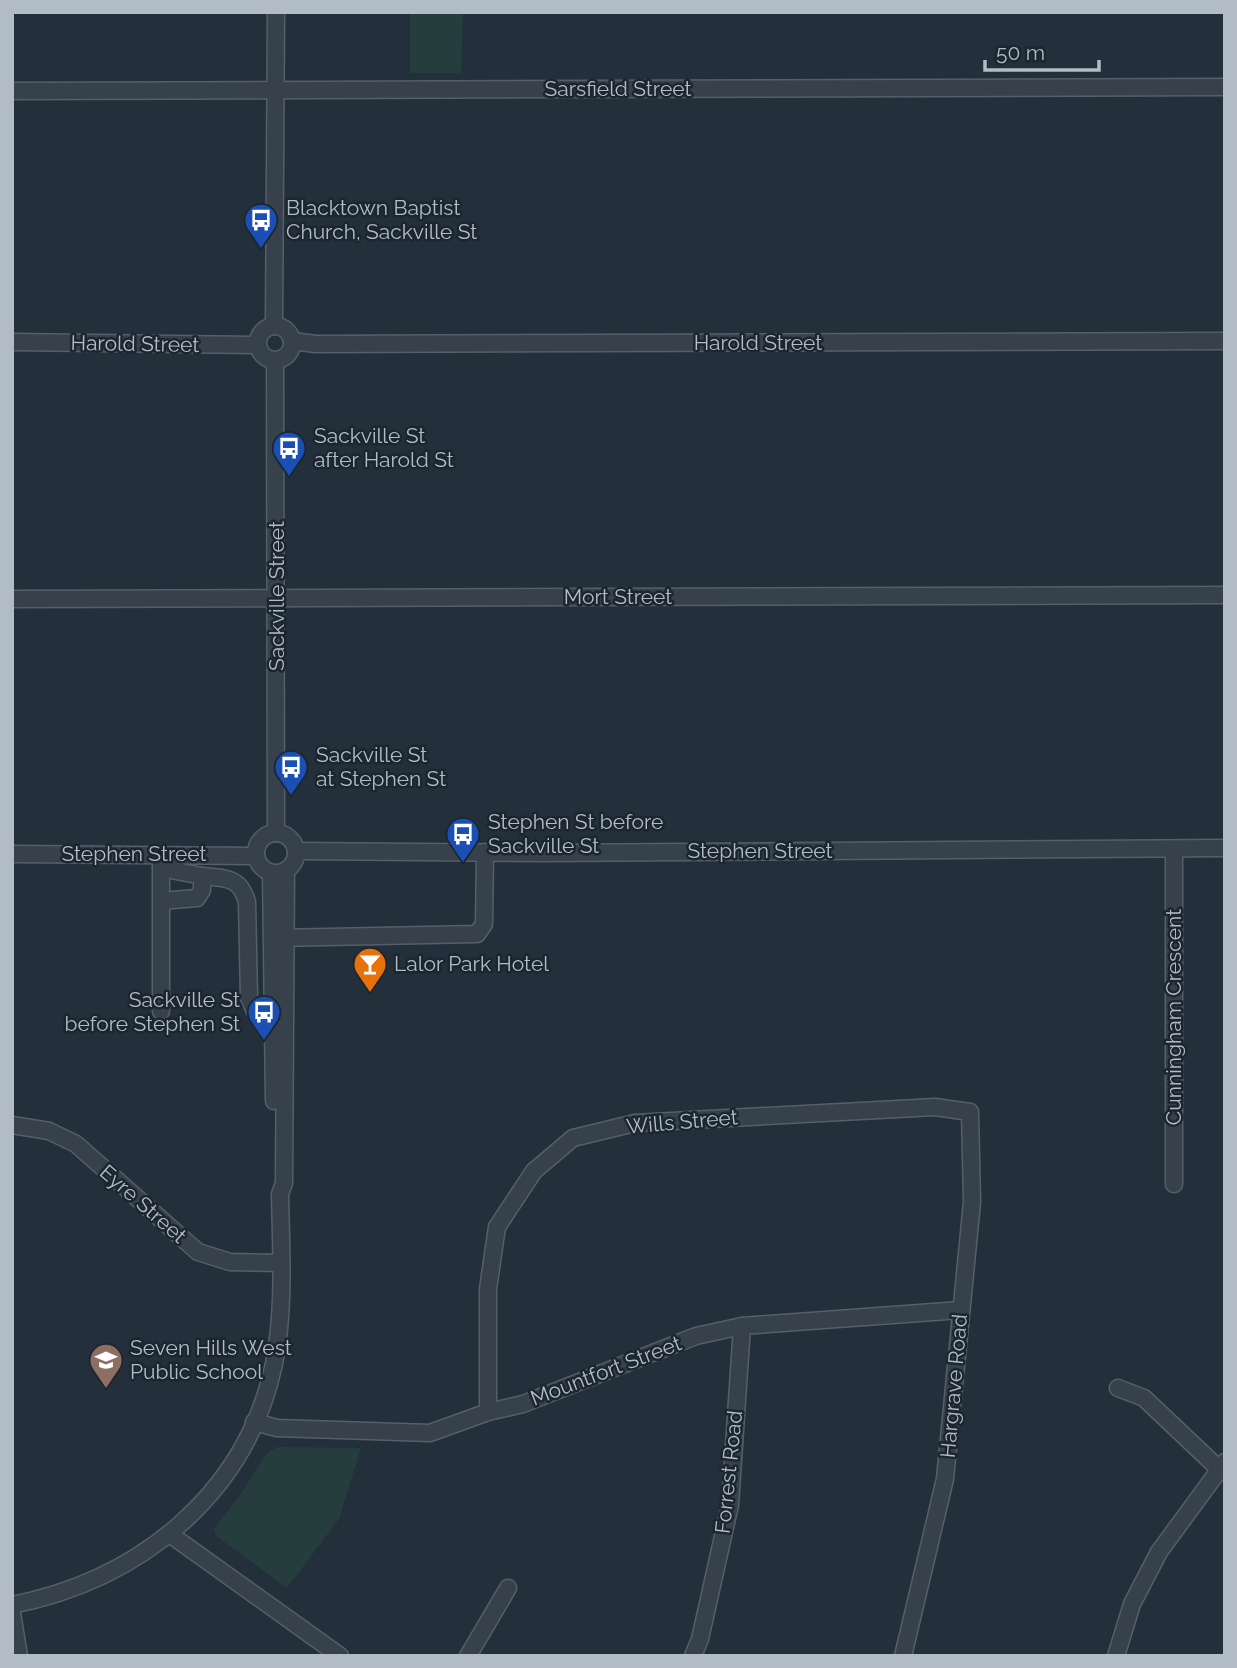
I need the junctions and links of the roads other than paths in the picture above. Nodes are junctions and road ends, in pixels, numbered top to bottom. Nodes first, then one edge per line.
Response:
1 (276, 12) edge
2 (1225, 87) edge
3 (276, 90) junction
4 (12, 91) edge
5 (274, 326) junction
6 (292, 341) junction
7 (1225, 341) edge
8 (12, 342) edge
9 (258, 345) junction
10 (275, 360) junction
11 (1225, 595) edge
12 (278, 598) junction
13 (12, 599) edge
14 (276, 832) junction
15 (1225, 848) edge
16 (1174, 850) junction
17 (296, 851) junction
18 (485, 852) junction
19 (12, 855) edge
20 (256, 856) junction
21 (161, 861) junction
22 (279, 871) junction
23 (202, 876) junction
24 (161, 901) junction
25 (280, 938) junction
26 (162, 1011) dead end
27 (273, 1018) junction
28 (970, 1112) joint
29 (12, 1125) edge
30 (1174, 1184) dead end
31 (280, 1194) junction
32 (281, 1263) junction
33 (961, 1310) junction
34 (743, 1326) junction
35 (1118, 1388) dead end
36 (488, 1412) junction
37 (254, 1422) junction
38 (1223, 1468) edge
39 (171, 1535) junction
40 (508, 1588) dead end
41 (12, 1605) edge
42 (12, 1613) edge
43 (337, 1655) edge
44 (19, 1656) edge
45 (468, 1656) edge
46 (693, 1656) edge
47 (903, 1656) edge
48 (1116, 1656) edge

1 - 3 street
2 - 3 street, Sarsfield Street
3 - 4 street, Sarsfield Street
3 - 5 street
5 - 6 street
5 - 9 street
6 - 7 street, Harold Street
6 - 10 street
8 - 9 street, Harold Street
9 - 10 street
10 - 12 street, Sackville Street
11 - 12 street, Mort Street
12 - 13 street, Mort Street
12 - 14 street, Sackville Street
14 - 17 street
14 - 20 street
15 - 16 street, Stephen Street
16 - 18 street, Stephen Street
16 - 30 street, Cunningham Crescent
17 - 18 street, Stephen Street
17 - 22 street
18 - 25 street
19 - 21 street, Stephen Street
20 - 21 street, Stephen Street
20 - 22 street
21 - 23 street
21 - 24 street
22 - 25 street
23 - 24 street
23 - 27 street
24 - 26 street
25 - 27 street
25 - 31 street
27 - 31 street
28 - 33 street, Hargrave Road
28 - 36 street, Wills Street
29 - 32 street, Eyre Street
31 - 32 street
32 - 37 street
33 - 34 street, Mountfort Street
33 - 47 street, Hargrave Road
34 - 36 street, Mountfort Street
34 - 46 street, Forrest Road
35 - 38 street
36 - 37 street, Mountfort Street
37 - 39 street
38 - 48 street
39 - 41 street
39 - 43 street
40 - 45 street
42 - 44 street

